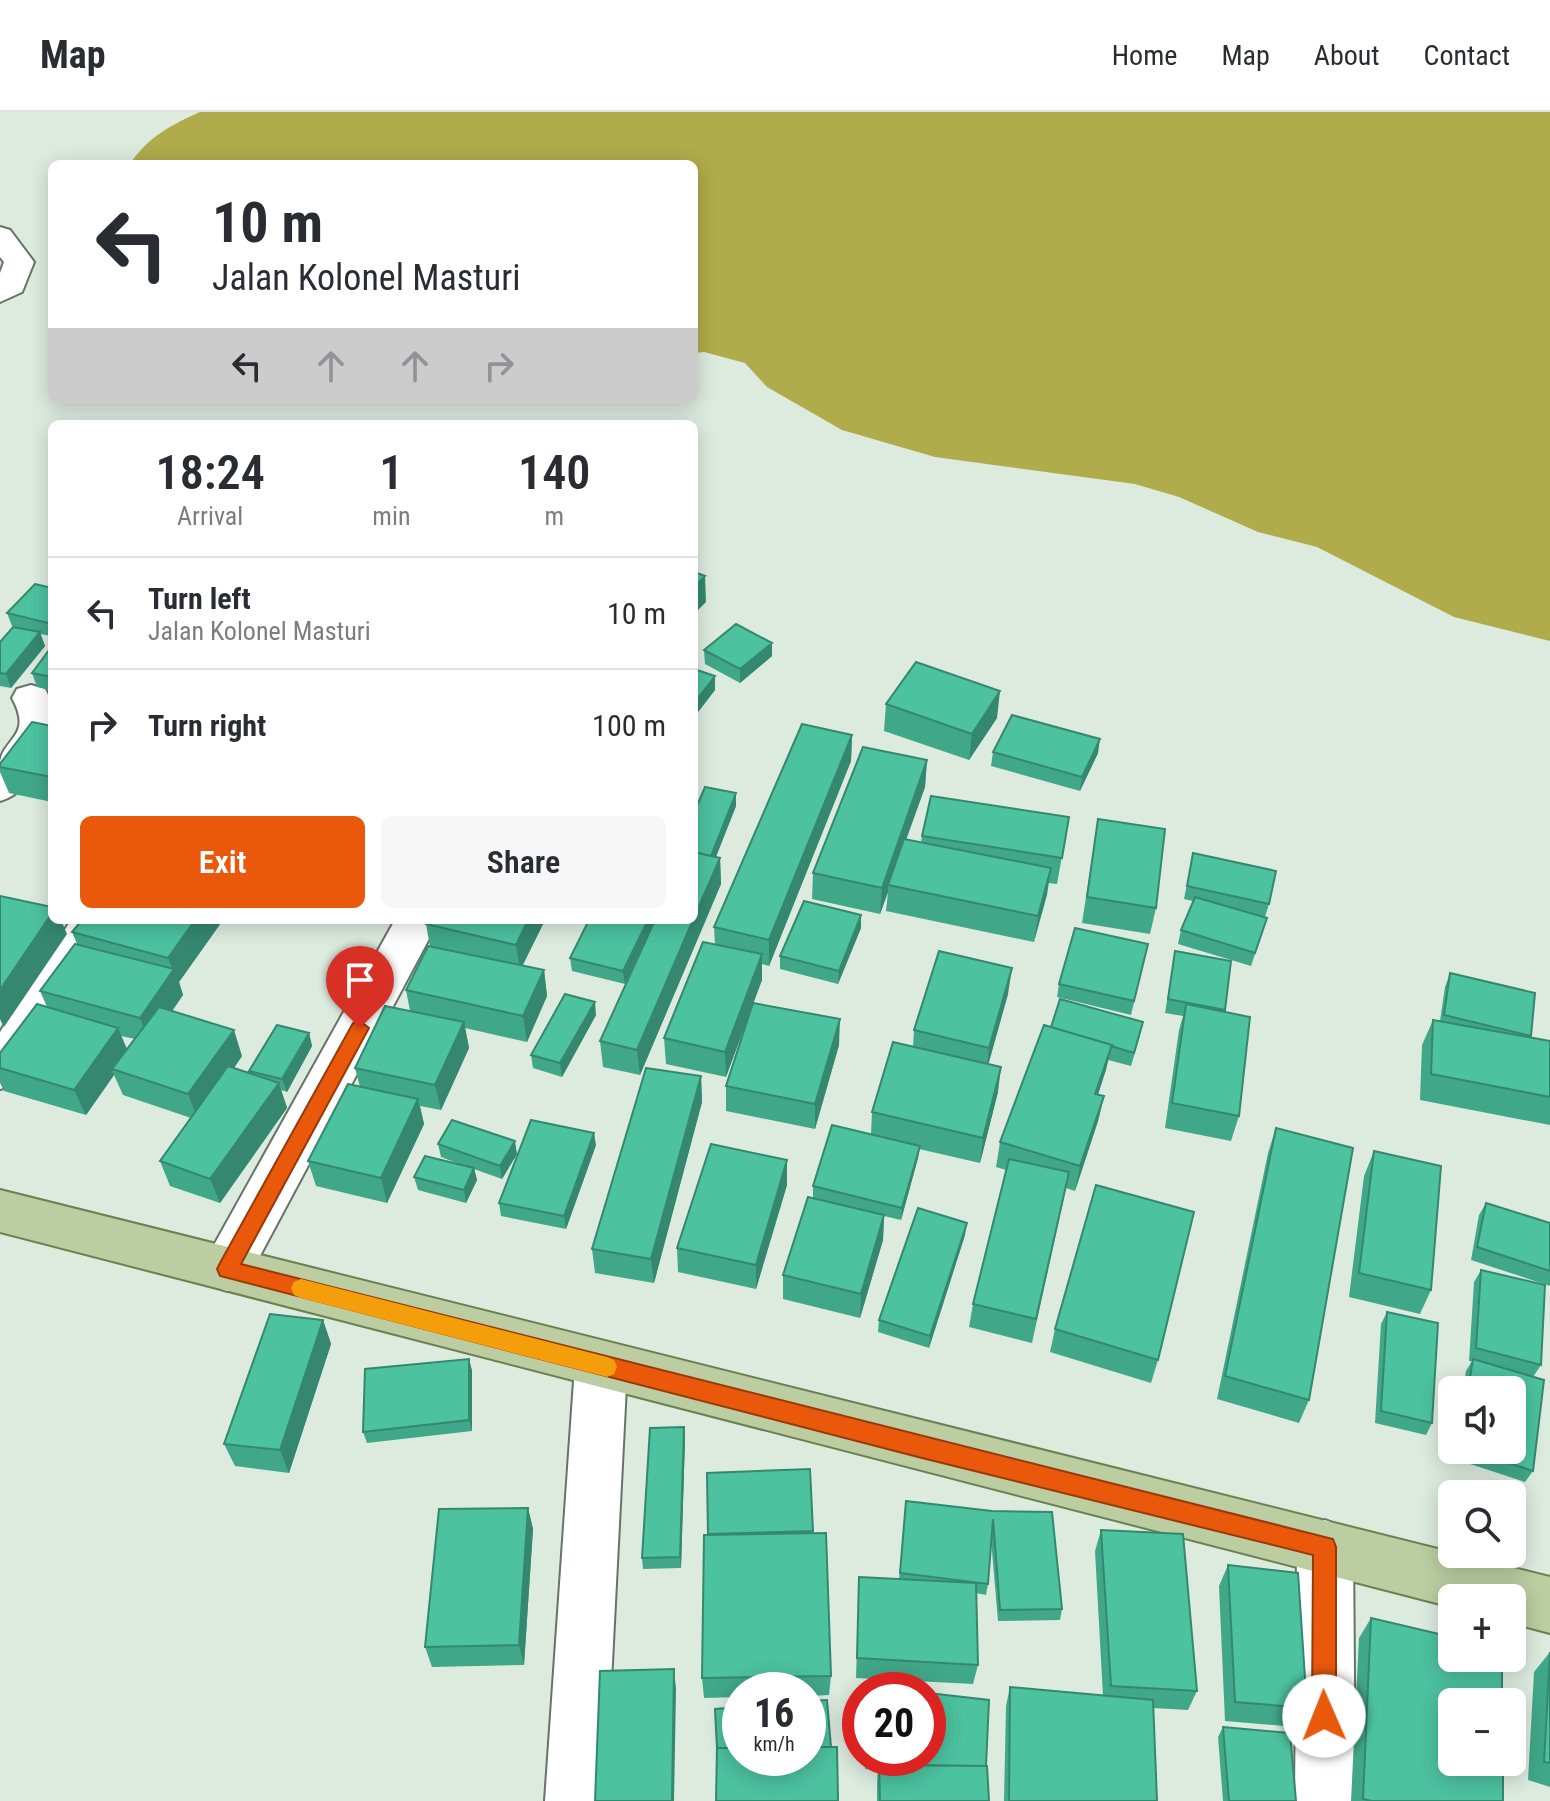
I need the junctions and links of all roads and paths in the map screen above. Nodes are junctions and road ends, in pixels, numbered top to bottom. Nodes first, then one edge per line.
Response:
1 (0, 236) edge
2 (0, 293) edge
3 (31, 698) dead end
4 (0, 787) edge
5 (91, 924) edge
6 (415, 924) edge
7 (0, 1071) edge
8 (0, 1211) edge
9 (227, 1269) junction
10 (601, 1366) junction
11 (1325, 1547) junction
12 (1550, 1605) edge
13 (575, 1801) edge
14 (1325, 1801) edge

1 - 2 street
3 - 4 street
5 - 7 street
6 - 9 street
8 - 9 main road
9 - 10 main road
10 - 11 main road
10 - 13 street
11 - 12 main road
11 - 14 street

